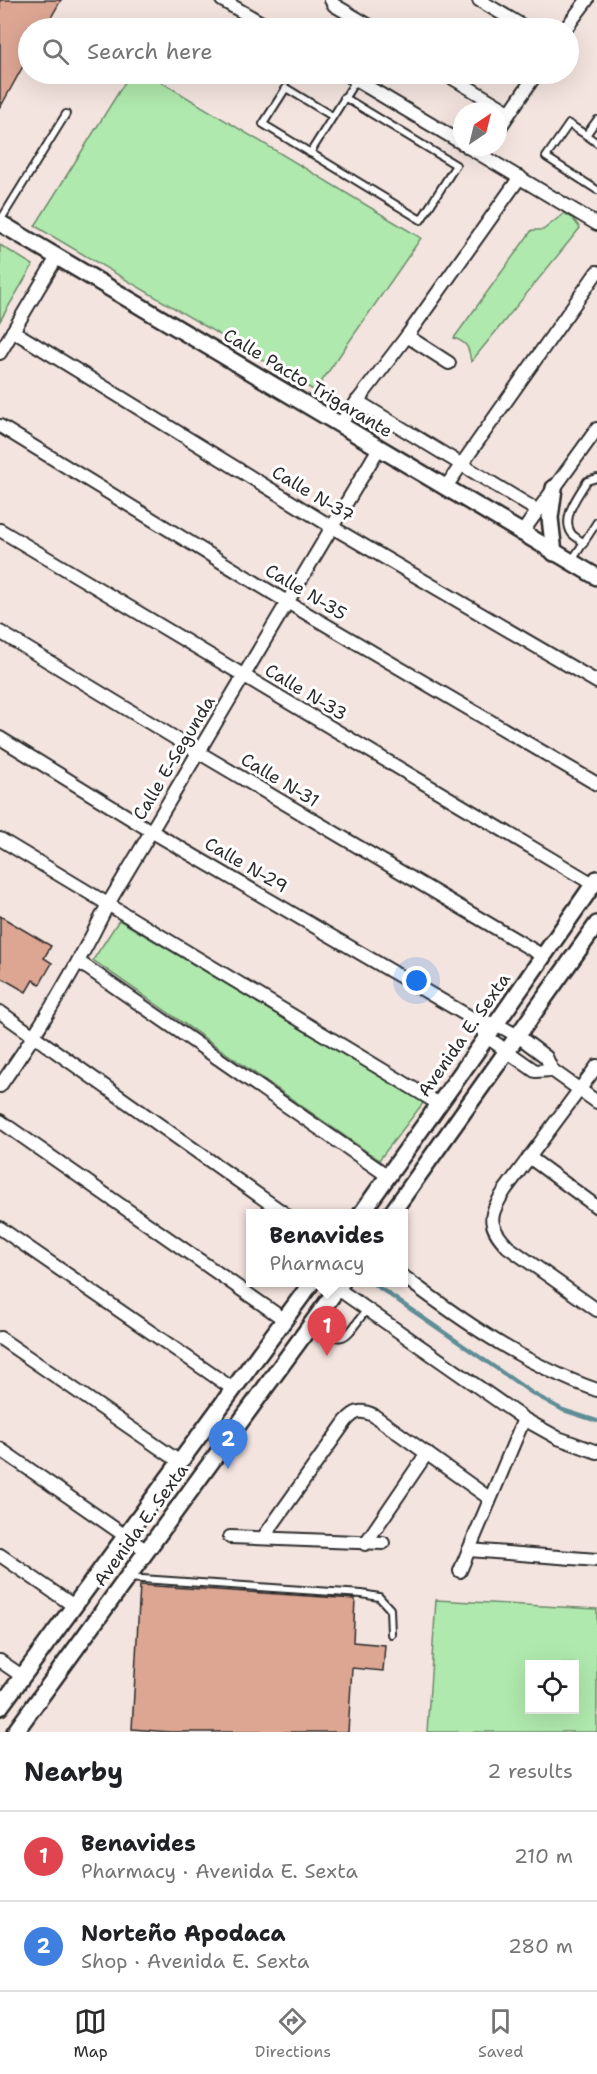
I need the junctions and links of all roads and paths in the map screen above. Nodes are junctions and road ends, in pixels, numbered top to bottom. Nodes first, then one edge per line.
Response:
1 (222, 0) edge
2 (479, 0) edge
3 (586, 0) edge
4 (332, 2) edge
5 (253, 18) edge
6 (357, 18) edge
7 (509, 18) edge
8 (573, 18) edge
9 (349, 84) edge
10 (363, 84) edge
11 (463, 84) edge
12 (529, 84) edge
13 (344, 98) junction
14 (488, 99) junction
15 (486, 102) edge
16 (509, 112) junction
17 (66, 114) dead end
18 (507, 115) edge
19 (332, 116) junction
20 (597, 120) edge
21 (586, 135) junction
22 (453, 137) edge
23 (597, 143) edge
24 (310, 153) junction
25 (492, 156) edge
26 (520, 177) junction
27 (597, 190) edge
28 (0, 222) edge
29 (597, 224) edge
30 (57, 257) junction
31 (597, 272) edge
32 (13, 331) junction
33 (406, 336) junction
34 (0, 353) edge
35 (449, 363) dead end
36 (357, 401) junction
37 (340, 424) junction
38 (0, 426) edge
39 (597, 429) edge
40 (379, 448) junction
41 (460, 463) junction
42 (597, 478) edge
43 (445, 488) junction
44 (554, 488) junction
45 (538, 511) junction
46 (597, 522) edge
47 (332, 527) junction
48 (0, 530) edge
49 (521, 534) junction
50 (584, 543) junction
51 (554, 552) junction
52 (571, 562) junction
53 (597, 578) edge
54 (287, 602) junction
55 (0, 632) edge
56 (243, 675) junction
57 (597, 682) edge
58 (0, 738) edge
59 (198, 752) junction
60 (597, 784) edge
61 (151, 831) junction
62 (0, 839) edge
63 (595, 881) edge
64 (108, 904) junction
65 (597, 924) edge
66 (543, 956) junction
67 (79, 962) junction
68 (0, 1012) edge
69 (475, 1020) junction
70 (496, 1024) junction
71 (35, 1035) junction
72 (518, 1036) junction
73 (487, 1037) junction
74 (507, 1052) junction
75 (597, 1066) edge
76 (552, 1070) junction
77 (0, 1086) edge
78 (580, 1090) junction
79 (597, 1102) edge
80 (439, 1104) junction
81 (0, 1121) edge
82 (529, 1157) junction
83 (388, 1176) junction
84 (597, 1207) edge
85 (278, 1209) edge
86 (365, 1209) edge
87 (395, 1209) edge
88 (0, 1228) edge
89 (408, 1280) edge
90 (308, 1287) edge
91 (335, 1287) edge
92 (339, 1287) edge
93 (367, 1309) junction
94 (597, 1310) edge
95 (285, 1320) junction
96 (310, 1325) junction
97 (0, 1338) edge
98 (233, 1389) junction
99 (597, 1390) edge
100 (524, 1419) junction
101 (0, 1449) edge
102 (597, 1452) edge
103 (426, 1454) junction
104 (180, 1462) junction
105 (489, 1498) junction
106 (125, 1535) junction
107 (231, 1537) dead end
108 (263, 1538) junction
109 (383, 1543) dead end
110 (365, 1544) junction
111 (469, 1550) junction
112 (147, 1551) junction
113 (0, 1555) edge
114 (597, 1560) edge
115 (460, 1571) dead end
116 (127, 1578) junction
117 (74, 1606) junction
118 (391, 1634) dead end
119 (0, 1661) edge
120 (22, 1676) junction
121 (0, 1707) edge
122 (15, 1732) edge

1 - 5 street
2 - 7 street
3 - 8 street
4 - 6 street
9 - 13 lane
10 - 22 street
11 - 14 street
12 - 16 street
13 - 19 lane
13 - 24 lane
14 - 15 street
14 - 16 street
16 - 18 street
17 - 28 lane
19 - 24 lane
19 - 24 lane
20 - 21 lane
21 - 23 lane
21 - 27 lane
25 - 26 street
26 - 29 street
26 - 33 street
28 - 30 street, Calle Pacto Trigarante
30 - 32 street
30 - 37 street, Calle Pacto Trigarante
31 - 41 street
32 - 34 street
32 - 47 street, Calle N-37
33 - 35 street
33 - 36 street
36 - 37 street
36 - 41 street
37 - 40 street, Calle Pacto Trigarante
38 - 54 street, Calle N-35
39 - 44 street
40 - 43 street, Calle Pacto Trigarante
40 - 47 street, Calle E-Segunda
41 - 43 street
41 - 45 street
42 - 50 lane
43 - 49 street, Calle Pacto Trigarante
44 - 45 street
44 - 51 street
45 - 49 street
46 - 50 lane
47 - 54 street, Calle E-Segunda
47 - 57 street, Calle N-37
48 - 56 street, Calle N-33
49 - 51 street, Calle Pacto Trigarante
50 - 52 lane
51 - 52 street, Calle Pacto Trigarante
52 - 53 street, Calle Pacto Trigarante
54 - 56 street, Calle E-Segunda
54 - 60 street, Calle N-35
55 - 59 street, Calle N-31
56 - 59 street, Calle E-Segunda
56 - 63 street, Calle N-33
58 - 61 street, Calle N-29
59 - 61 street, Calle E-Segunda
59 - 66 street, Calle N-31
61 - 64 street, Calle E-Segunda
61 - 69 street, Calle N-29
62 - 64 street
63 - 66 street, Avenida E. Sexta
64 - 67 street, Calle E-Segunda
64 - 80 street
65 - 72 street
66 - 70 street, Avenida E. Sexta
67 - 71 street, Calle E-Segunda
67 - 83 street
68 - 71 street
69 - 70 street, Calle N-29
69 - 73 street, Calle N-29
70 - 72 street, Calle N-29
70 - 73 street, Avenida E. Sexta
71 - 77 street, Calle E-Segunda
71 - 85 street
72 - 74 street
72 - 76 street, Calle N-29
73 - 74 street, Calle N-29
73 - 80 street, Avenida E. Sexta
74 - 76 street, Calle N-29
74 - 87 street
75 - 78 street
76 - 78 street
78 - 79 street
78 - 82 street
80 - 83 street, Avenida E. Sexta
81 - 95 street
82 - 84 street
82 - 94 street
83 - 86 street, Avenida E. Sexta
88 - 98 street
89 - 99 street
90 - 95 street, Avenida E. Sexta
91 - 96 street, Avenida E. Sexta
92 - 93 street
93 - 96 lane
93 - 100 street
95 - 98 street, Avenida E. Sexta
96 - 112 street, Avenida E. Sexta
97 - 104 street
98 - 104 street, Avenida E. Sexta
100 - 102 street
100 - 105 street
101 - 106 street
103 - 105 street
103 - 108 street
103 - 110 street
104 - 106 street, Avenida E. Sexta
105 - 111 street
106 - 112 street
106 - 117 street, Avenida E. Sexta
107 - 108 street
108 - 110 street
109 - 110 street
111 - 114 street
111 - 115 street
112 - 116 street, Avenida E. Sexta
113 - 117 street
116 - 118 lane
116 - 122 street, Avenida E. Sexta
117 - 120 street, Avenida E. Sexta
119 - 120 street
120 - 121 street, Avenida E. Sexta

